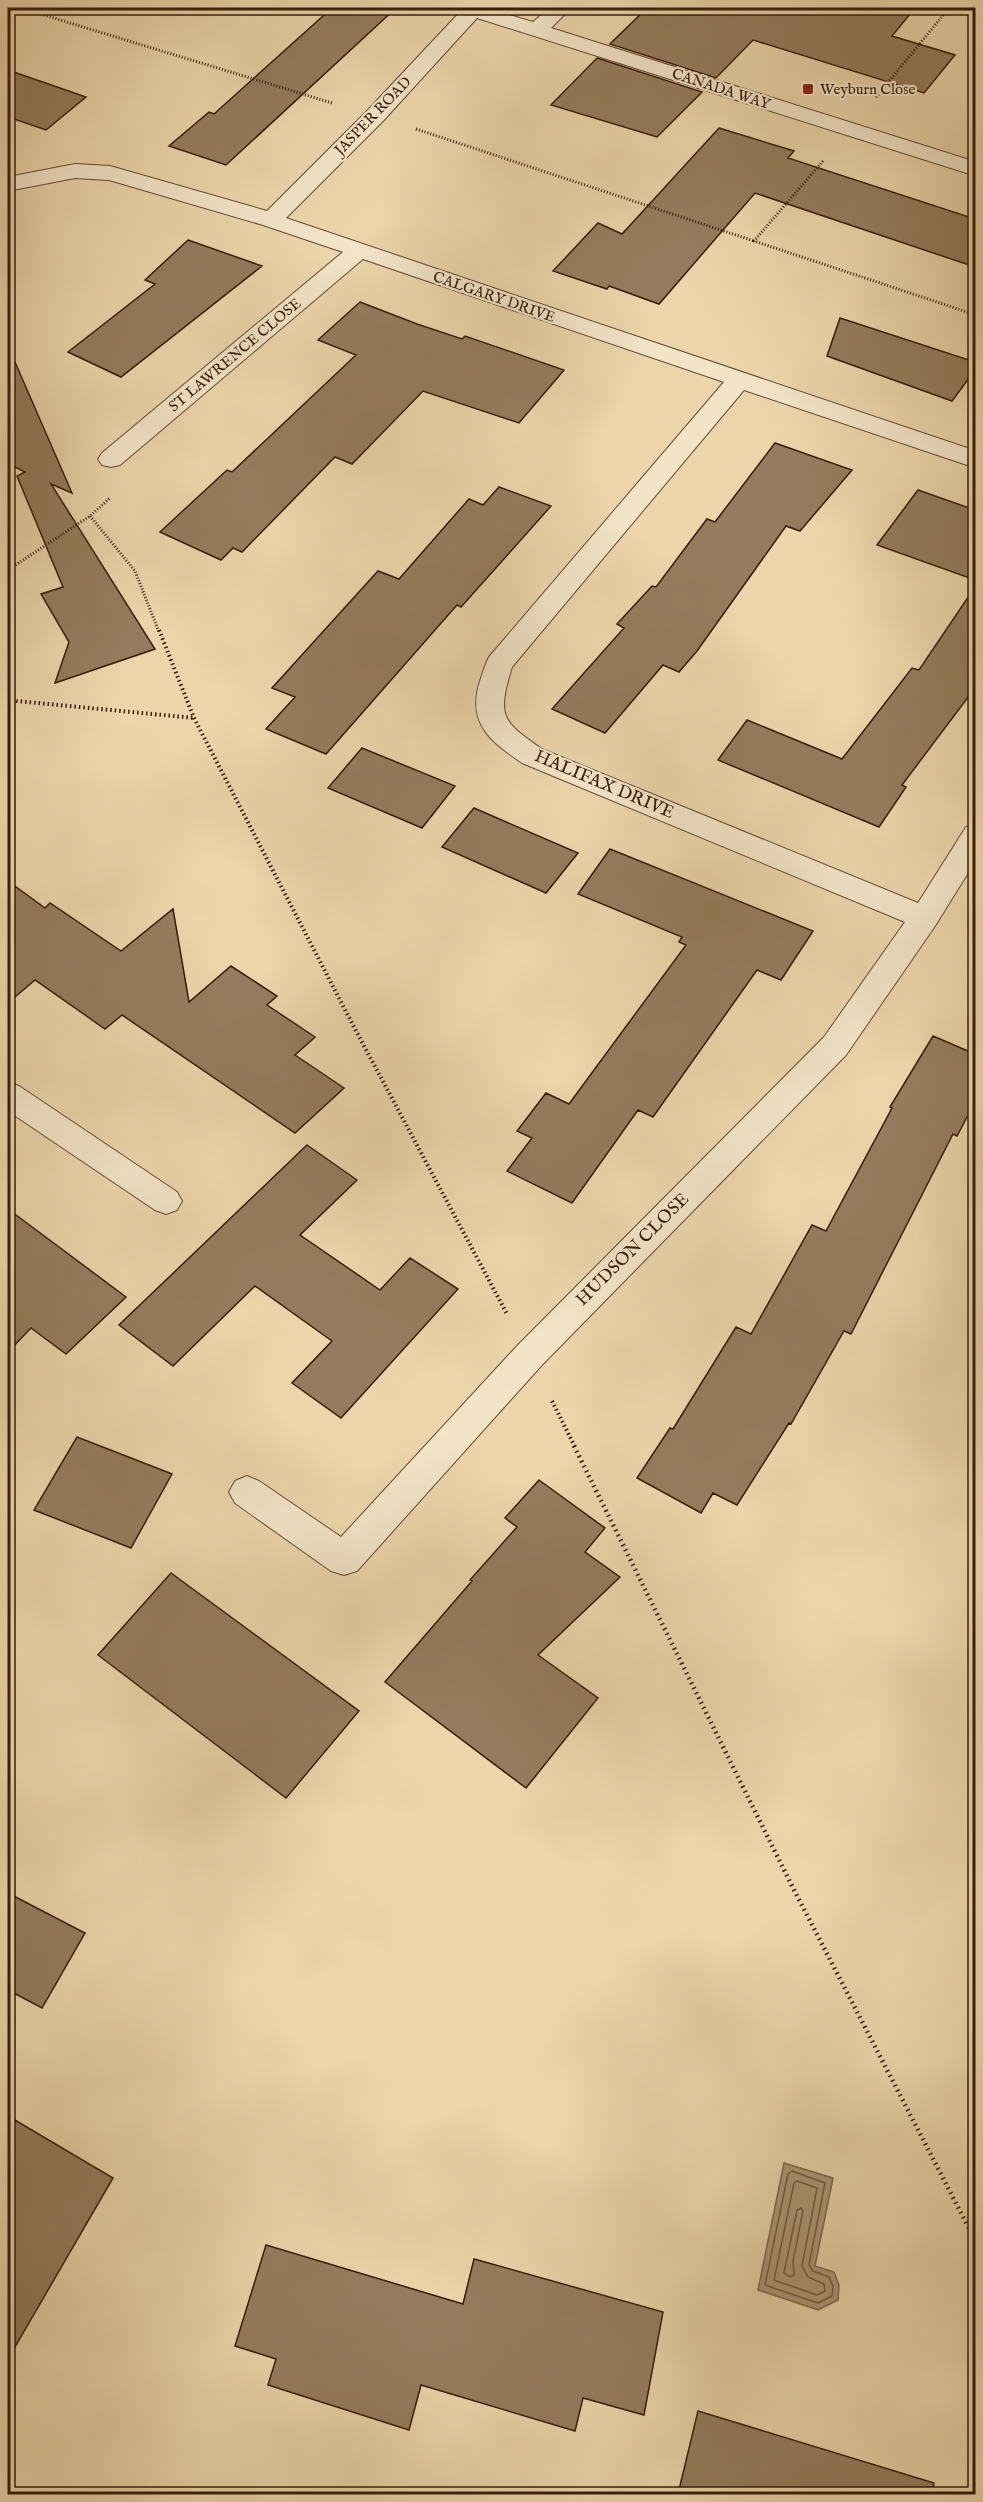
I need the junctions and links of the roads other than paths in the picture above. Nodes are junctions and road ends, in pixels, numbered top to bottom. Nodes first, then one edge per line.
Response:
1 (561, 8) edge
2 (470, 9) edge
3 (538, 29) junction
4 (975, 169) edge
5 (8, 184) edge
6 (272, 220) junction
7 (358, 252) junction
8 (739, 380) junction
9 (111, 459) road end
10 (975, 460) edge
11 (975, 835) edge
12 (924, 918) junction
13 (8, 1095) edge
14 (166, 1201) dead end
15 (248, 1492) dead end

1 - 3 street
2 - 3 street, CANADA WAY
2 - 6 street, JASPER ROAD
3 - 4 street, CANADA WAY
5 - 6 street, CALGARY DRIVE
6 - 7 street, CALGARY DRIVE
7 - 8 street, CALGARY DRIVE
7 - 9 street, ST LAWRENCE CLOSE
8 - 10 street, CALGARY DRIVE
8 - 12 street, HALIFAX DRIVE
11 - 12 street, HUDSON CLOSE
12 - 15 street, HUDSON CLOSE
13 - 14 street

